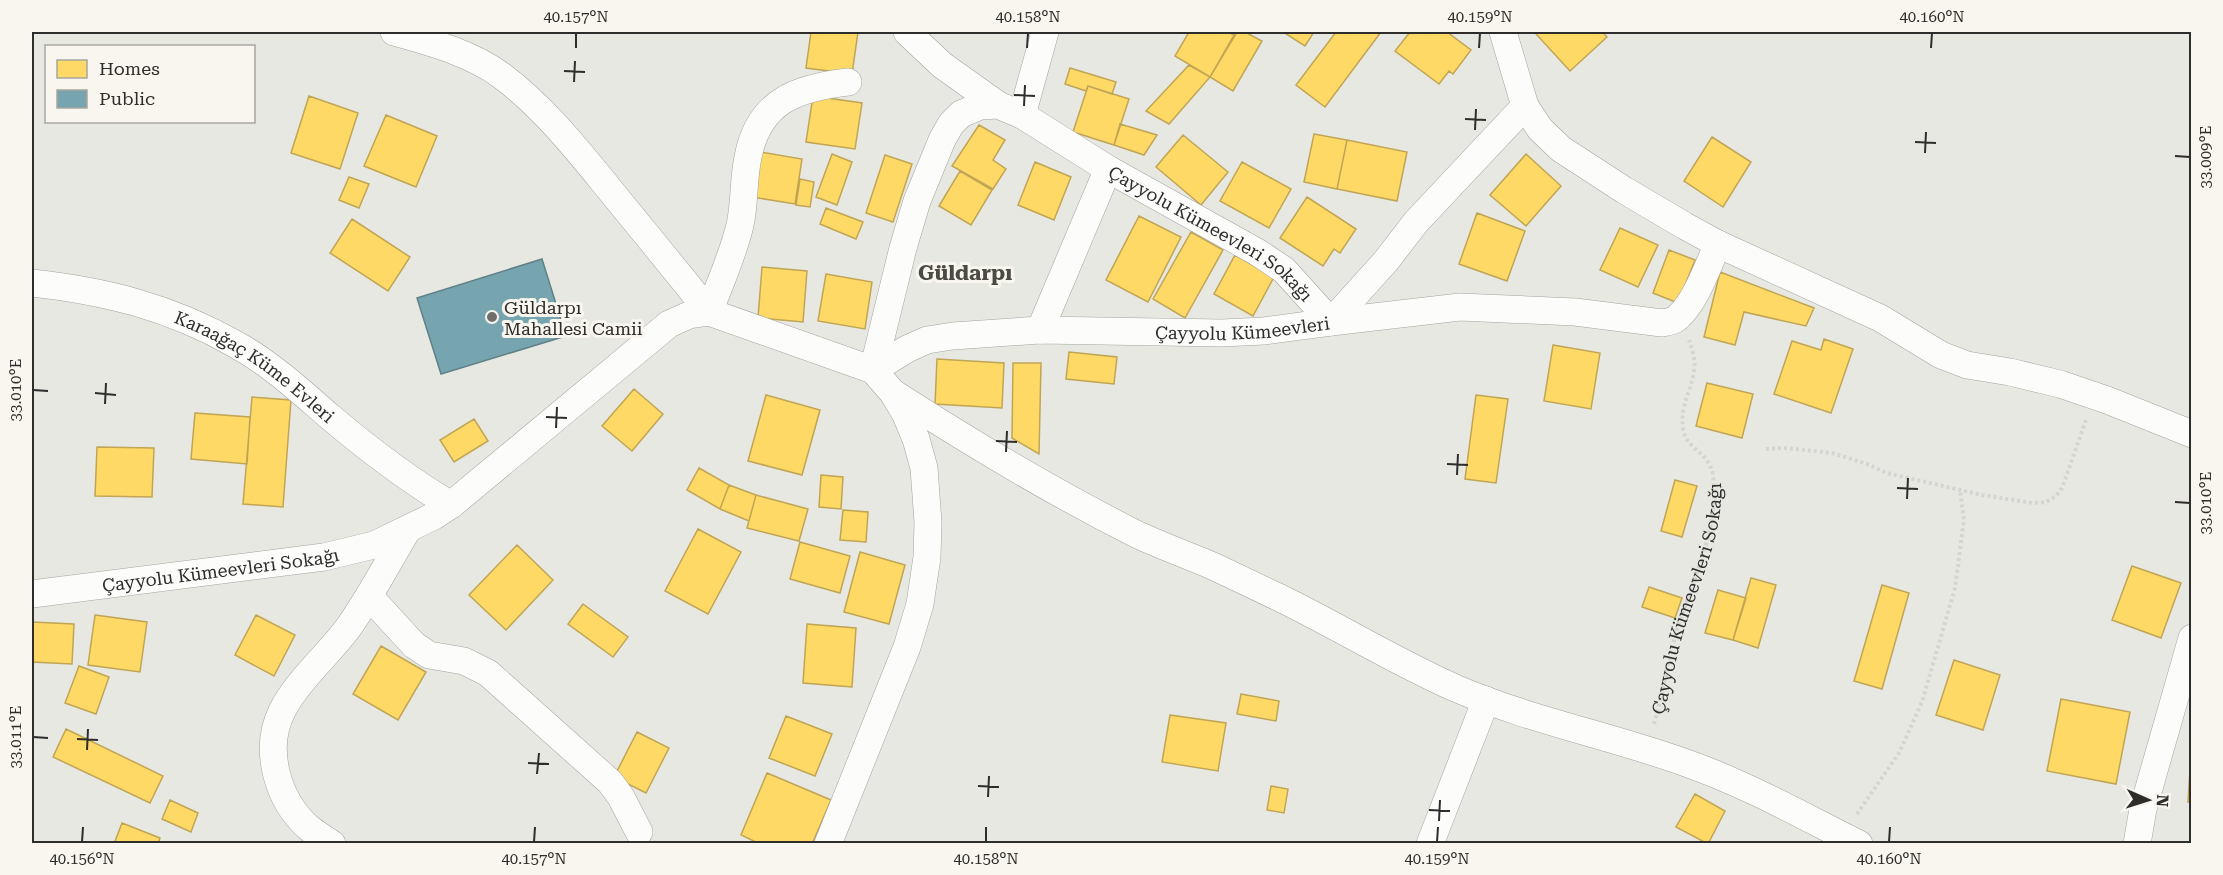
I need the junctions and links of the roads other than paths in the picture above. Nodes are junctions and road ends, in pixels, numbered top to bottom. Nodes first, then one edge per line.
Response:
1 (394, 32) edge
2 (907, 32) edge
3 (1045, 32) edge
4 (1503, 32) edge
5 (848, 82) dead end
6 (1525, 106) junction
7 (1010, 110) junction
8 (1108, 169) junction
9 (1718, 244) junction
10 (32, 283) edge
11 (710, 312) junction
12 (1331, 322) junction
13 (1040, 330) junction
14 (873, 370) junction
15 (893, 393) junction
16 (2192, 434) edge
17 (451, 505) junction
18 (408, 529) junction
19 (32, 594) edge
20 (369, 596) junction
21 (2192, 638) edge
22 (1486, 700) junction
23 (639, 832) dead end
24 (1851, 839) edge
25 (332, 843) edge
26 (828, 843) edge
27 (1430, 843) edge
28 (2137, 843) edge

1 - 11 street
2 - 7 street, Çayyolu Kümeevleri Sokağı
3 - 7 street
4 - 6 street
5 - 11 street
6 - 9 street
6 - 12 street, Çayyolu Kümeevleri
7 - 8 street, Çayyolu Kümeevleri Sokağı
7 - 14 street
8 - 12 street, Çayyolu Kümeevleri Sokağı
8 - 13 street
9 - 12 street
9 - 16 street
10 - 17 street, Karaağaç Küme Evleri
11 - 14 street
11 - 17 street, Çayyolu Kümeevleri Sokağı
12 - 13 street, Çayyolu Kümeevleri
13 - 14 street, Çayyolu Kümeevleri
14 - 15 street
15 - 22 street
15 - 26 street
17 - 18 street, Çayyolu Kümeevleri Sokağı
18 - 19 street, Çayyolu Kümeevleri Sokağı
18 - 20 street
20 - 23 street
20 - 25 street
21 - 28 street
22 - 24 street
22 - 27 street

